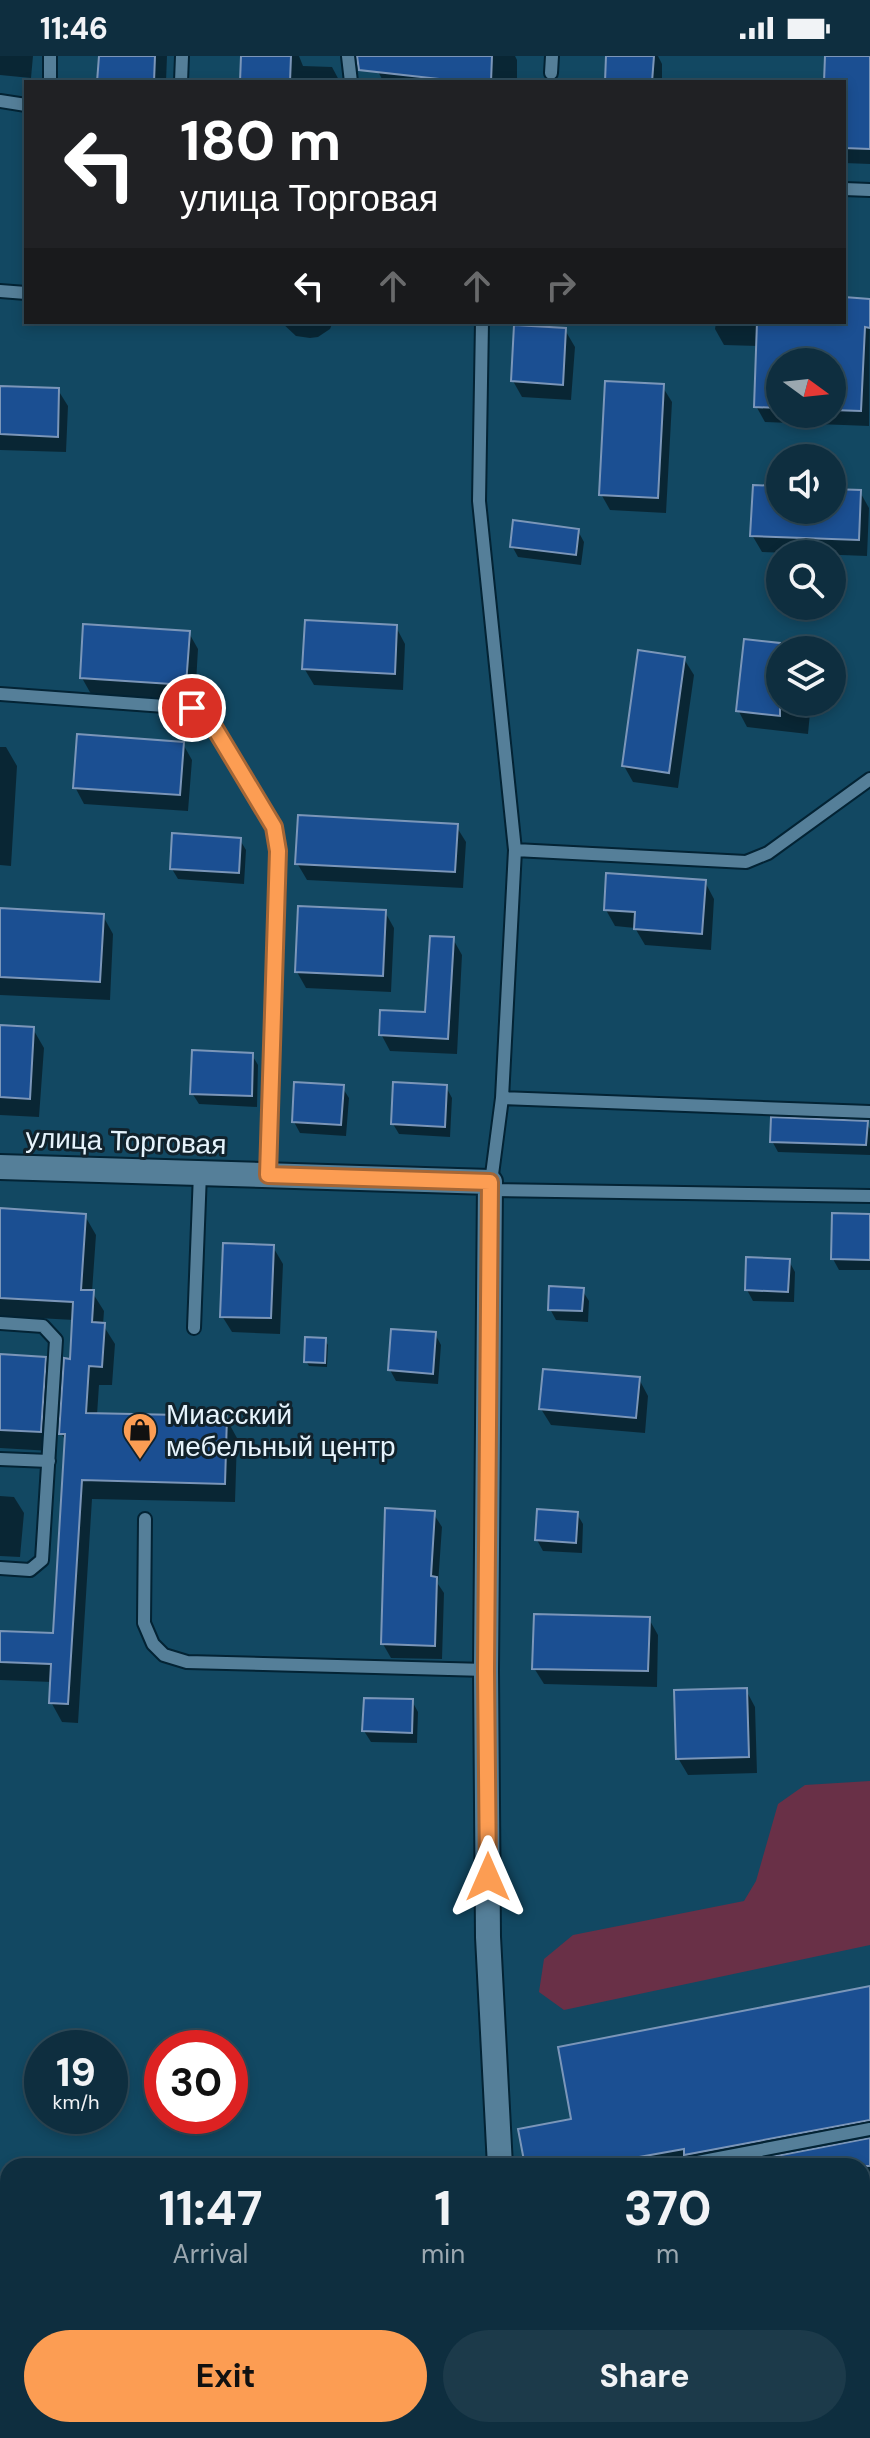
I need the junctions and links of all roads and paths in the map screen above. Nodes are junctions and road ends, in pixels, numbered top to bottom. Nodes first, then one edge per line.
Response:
1 (50, 56) edge
2 (182, 56) edge
3 (348, 56) edge
4 (552, 56) edge
5 (551, 73) dead end
6 (50, 80) edge
7 (181, 80) edge
8 (351, 80) edge
9 (0, 101) edge
10 (24, 105) edge
11 (846, 189) edge
12 (870, 190) edge
13 (0, 291) edge
14 (24, 293) edge
15 (482, 324) edge
16 (0, 694) edge
17 (870, 779) edge
18 (515, 850) junction
19 (502, 1098) junction
20 (870, 1112) edge
21 (0, 1167) edge
22 (200, 1173) junction
23 (268, 1175) junction
24 (490, 1186) junction
25 (870, 1196) edge
26 (0, 1323) edge
27 (194, 1328) dead end
28 (0, 1459) edge
29 (49, 1461) junction
30 (145, 1519) dead end
31 (0, 1568) edge
32 (486, 1670) junction
33 (870, 2129) edge
34 (499, 2158) edge
35 (719, 2158) edge

1 - 6 lane
2 - 7 lane
3 - 8 lane
4 - 5 lane
9 - 10 lane
11 - 12 lane
13 - 14 lane
15 - 18 lane
16 - 23 lane
17 - 18 lane
18 - 19 lane
19 - 20 lane
19 - 24 lane
21 - 22 street, улица Торговая
22 - 23 street, улица Торговая
22 - 27 lane
23 - 24 street, улица Торговая
24 - 25 lane
24 - 32 street
26 - 29 lane
28 - 29 lane
29 - 31 lane
30 - 32 lane
32 - 34 street
33 - 35 lane

